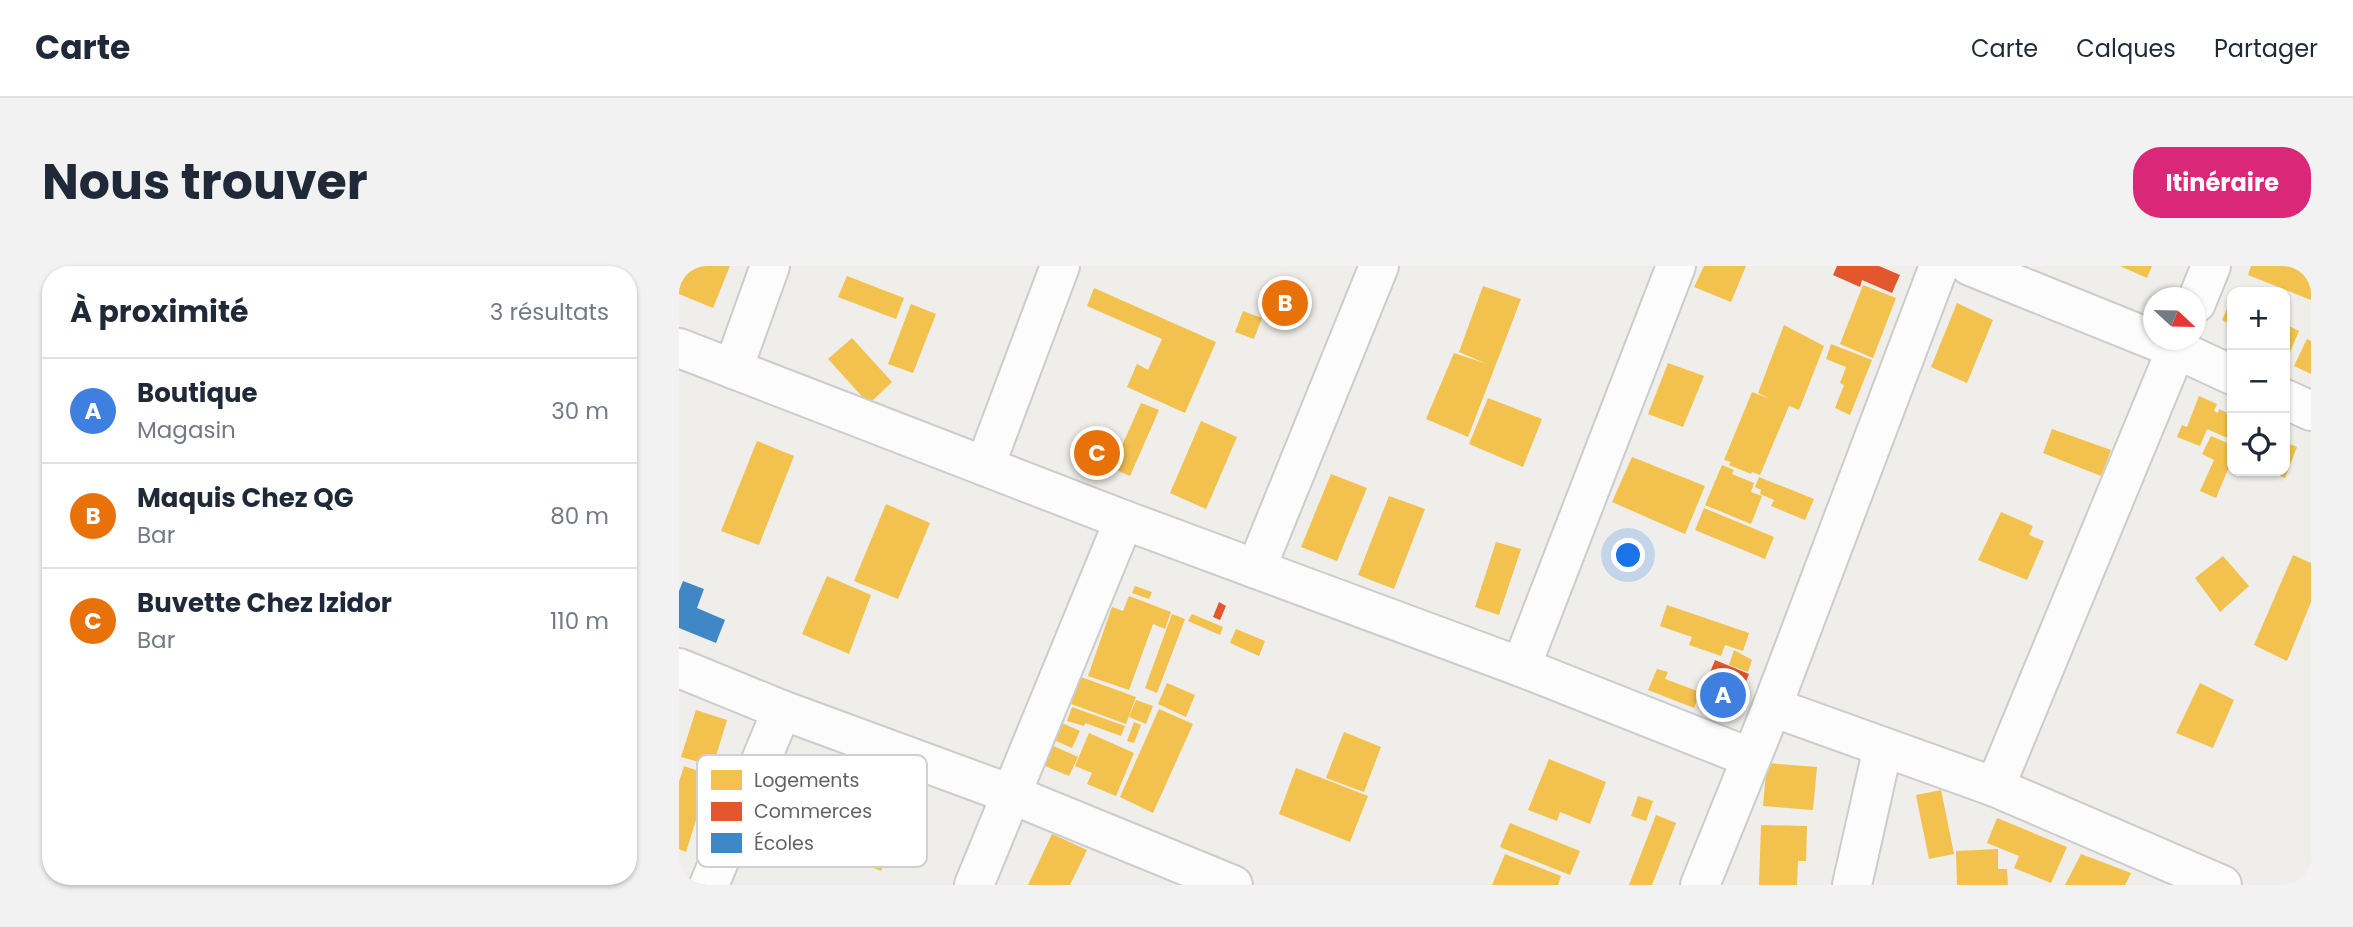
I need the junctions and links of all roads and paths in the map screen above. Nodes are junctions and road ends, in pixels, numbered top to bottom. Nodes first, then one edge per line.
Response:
1 (770, 266) edge
2 (1060, 266) edge
3 (1379, 266) edge
4 (1676, 266) edge
5 (1938, 266) edge
6 (1970, 266) edge
7 (2211, 266) edge
8 (2202, 287) edge
9 (2143, 331) edge
10 (679, 348) edge
11 (2176, 350) edge
12 (2188, 350) edge
13 (733, 369) junction
14 (2227, 372) edge
15 (2290, 402) edge
16 (2311, 411) edge
17 (985, 466) junction
18 (1124, 520) junction
19 (1256, 569) junction
20 (1521, 667) junction
21 (679, 668) edge
22 (1772, 707) junction
23 (782, 710) junction
24 (1883, 747) junction
25 (763, 755) edge
26 (904, 755) edge
27 (1751, 758) junction
28 (927, 763) edge
29 (1995, 787) junction
30 (1013, 795) junction
31 (717, 867) edge
32 (1186, 876) edge
33 (709, 885) edge
34 (974, 885) edge
35 (1233, 885) edge
36 (1700, 885) edge
37 (1851, 885) edge
38 (2222, 885) edge

1 - 13 street
2 - 17 street
3 - 19 street
4 - 20 street
5 - 22 street
6 - 9 street
7 - 8 street
10 - 13 street
11 - 29 street
12 - 14 street
13 - 17 street
15 - 16 street
17 - 18 street
18 - 19 street
18 - 30 street
19 - 20 street
20 - 27 street
21 - 23 street
22 - 24 street
22 - 27 street
23 - 25 street
23 - 26 street
24 - 29 street
24 - 37 street
27 - 36 street
28 - 30 street
29 - 38 street
30 - 32 street
30 - 34 street
31 - 33 street
32 - 35 street

